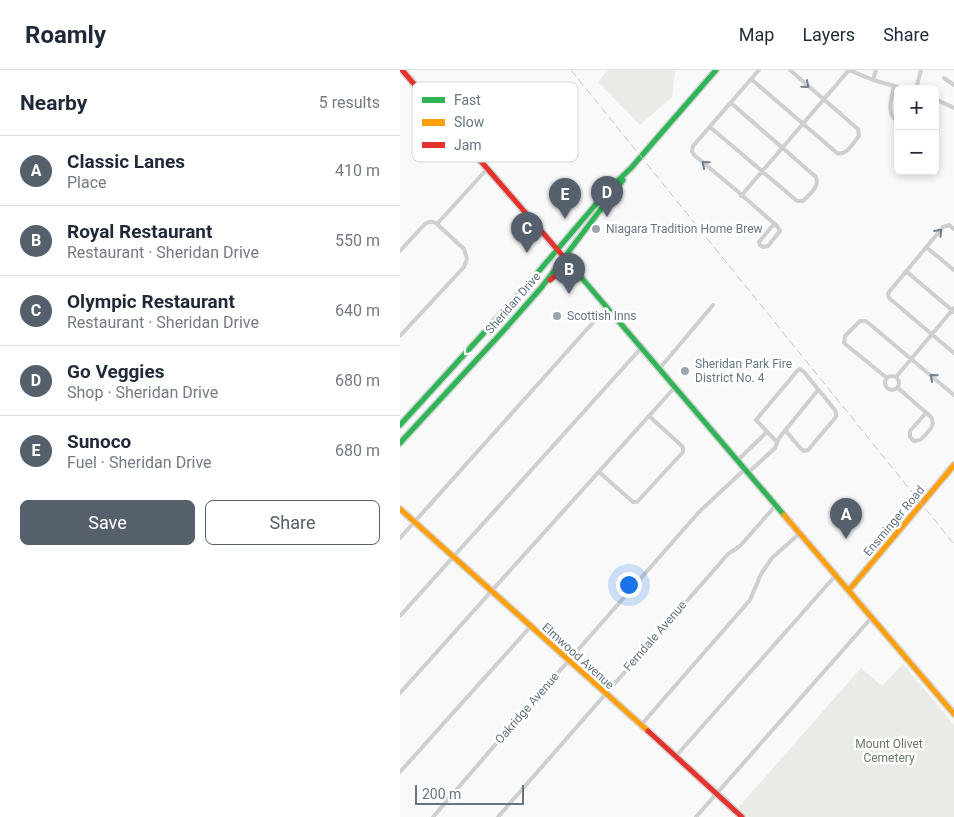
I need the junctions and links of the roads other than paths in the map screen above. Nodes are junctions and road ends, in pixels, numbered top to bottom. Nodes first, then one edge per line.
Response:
1 (402, 70) edge
2 (716, 70) edge
3 (759, 70) edge
4 (790, 70) edge
5 (849, 70) edge
6 (876, 70) edge
7 (921, 70) edge
8 (944, 78) dead end
9 (751, 79) junction
10 (873, 80) junction
11 (412, 82) edge
12 (917, 85) edge
13 (954, 85) edge
14 (894, 86) joint
15 (823, 100) junction
16 (939, 101) edge
17 (731, 103) junction
18 (954, 108) edge
19 (894, 119) edge
20 (803, 124) junction
21 (710, 127) junction
22 (782, 148) junction
23 (481, 162) edge
24 (631, 168) junction
25 (487, 169) junction
26 (761, 172) junction
27 (741, 196) junction
28 (437, 224) junction
29 (776, 225) junction
30 (954, 229) edge
31 (926, 247) junction
32 (558, 250) junction
33 (400, 251) edge
34 (564, 257) junction
35 (954, 270) edge
36 (576, 271) junction
37 (906, 271) junction
38 (541, 288) junction
39 (713, 305) dead end
40 (607, 307) junction
41 (953, 310) edge
42 (496, 320) junction
43 (505, 328) junction
44 (932, 334) junction
45 (400, 336) edge
46 (642, 347) junction
47 (954, 353) edge
48 (911, 359) junction
49 (660, 368) junction
50 (896, 377) junction
51 (886, 378) junction
52 (676, 387) junction
53 (898, 388) junction
54 (433, 390) junction
55 (818, 390) junction
56 (954, 395) edge
57 (442, 398) junction
58 (926, 413) junction
59 (649, 416) junction
60 (400, 425) edge
61 (786, 430) junction
62 (767, 432) junction
63 (777, 442) junction
64 (400, 443) edge
65 (738, 460) junction
66 (954, 465) edge
67 (747, 470) junction
68 (599, 472) junction
69 (776, 505) junction
70 (400, 510) edge
71 (414, 522) junction
72 (800, 533) junction
73 (400, 538) edge
74 (453, 557) junction
75 (836, 575) junction
76 (849, 590) junction
77 (491, 591) junction
78 (400, 616) edge
79 (872, 617) junction
80 (530, 626) junction
81 (569, 660) junction
82 (400, 693) edge
83 (605, 693) junction
84 (954, 714) edge
85 (641, 725) junction
86 (676, 756) junction
87 (400, 772) edge
88 (717, 793) junction
89 (433, 817) edge
90 (498, 817) edge
91 (696, 817) edge
92 (742, 817) edge

1 - 11 main road
2 - 24 main road, Sheridan Drive
3 - 9 street
4 -> 15 street
5 - 10 street
5 - 15 street
6 - 10 street
7 - 12 street
8 - 13 street
9 - 17 street
9 - 20 street
10 - 14 street
14 - 19 street
15 - 20 street
15 - 20 street
16 - 18 street
17 - 21 street
17 - 22 street
20 - 22 street
21 - 26 street
27 -> 21 street
22 - 26 street
22 - 26 street
23 - 25 main road
24 - 32 main road, Sheridan Drive
24 - 34 main road, Sheridan Drive
25 - 28 street
25 - 32 main road
26 - 27 street
27 - 29 street
28 - 33 street
28 - 45 street
29 - 29 street
31 -> 30 street
31 - 35 street
31 - 37 street
32 - 34 main road
32 - 42 main road, Sheridan Drive
34 - 36 main road
34 - 38 main road, Sheridan Drive
36 - 38 main road
36 - 40 main road
37 - 41 street
37 - 44 street
38 - 43 main road, Sheridan Drive
39 - 49 street
40 - 46 main road
40 - 71 street
41 - 44 street
42 - 43 main road
42 -> 54 main road, Sheridan Drive
43 - 57 main road, Sheridan Drive
44 - 47 street
44 - 48 street
46 - 49 main road
46 - 74 street
48 - 50 street
48 - 51 street
56 -> 48 street
49 - 52 main road
50 - 51 street
50 - 53 street
51 - 53 street
52 - 59 street
52 - 65 main road
53 - 58 street
54 - 57 main road
54 - 60 main road, Sheridan Drive
55 - 61 street, Oakridge Avenue
55 - 61 street
55 - 62 street
57 - 64 main road, Sheridan Drive
58 - 58 street
59 - 68 street
59 - 68 street
61 - 63 street, Oakridge Avenue
62 - 63 street
62 - 65 street
63 - 67 street, Oakridge Avenue
65 - 67 main road
66 - 76 main road, Ensminger Road
67 - 69 main road
67 - 81 street, Oakridge Avenue
68 - 77 street
69 - 72 main road
69 - 83 street, Ferndale Avenue
70 - 71 main road, Elmwood Avenue
71 - 73 street
71 - 74 main road, Elmwood Avenue
72 - 75 main road
72 - 85 street
74 - 77 main road, Elmwood Avenue
74 - 78 street
75 - 76 main road
75 - 86 street
76 - 79 main road
77 - 80 main road, Elmwood Avenue
77 - 82 street
79 - 84 main road
79 - 88 street
80 - 81 main road, Elmwood Avenue
80 - 87 street
81 - 83 main road, Elmwood Avenue
81 - 89 street, Oakridge Avenue
83 - 85 main road, Elmwood Avenue
83 - 90 street, Ferndale Avenue
85 - 86 main road, Elmwood Avenue
86 - 88 main road, Elmwood Avenue
88 - 91 street
88 - 92 main road, Elmwood Avenue

